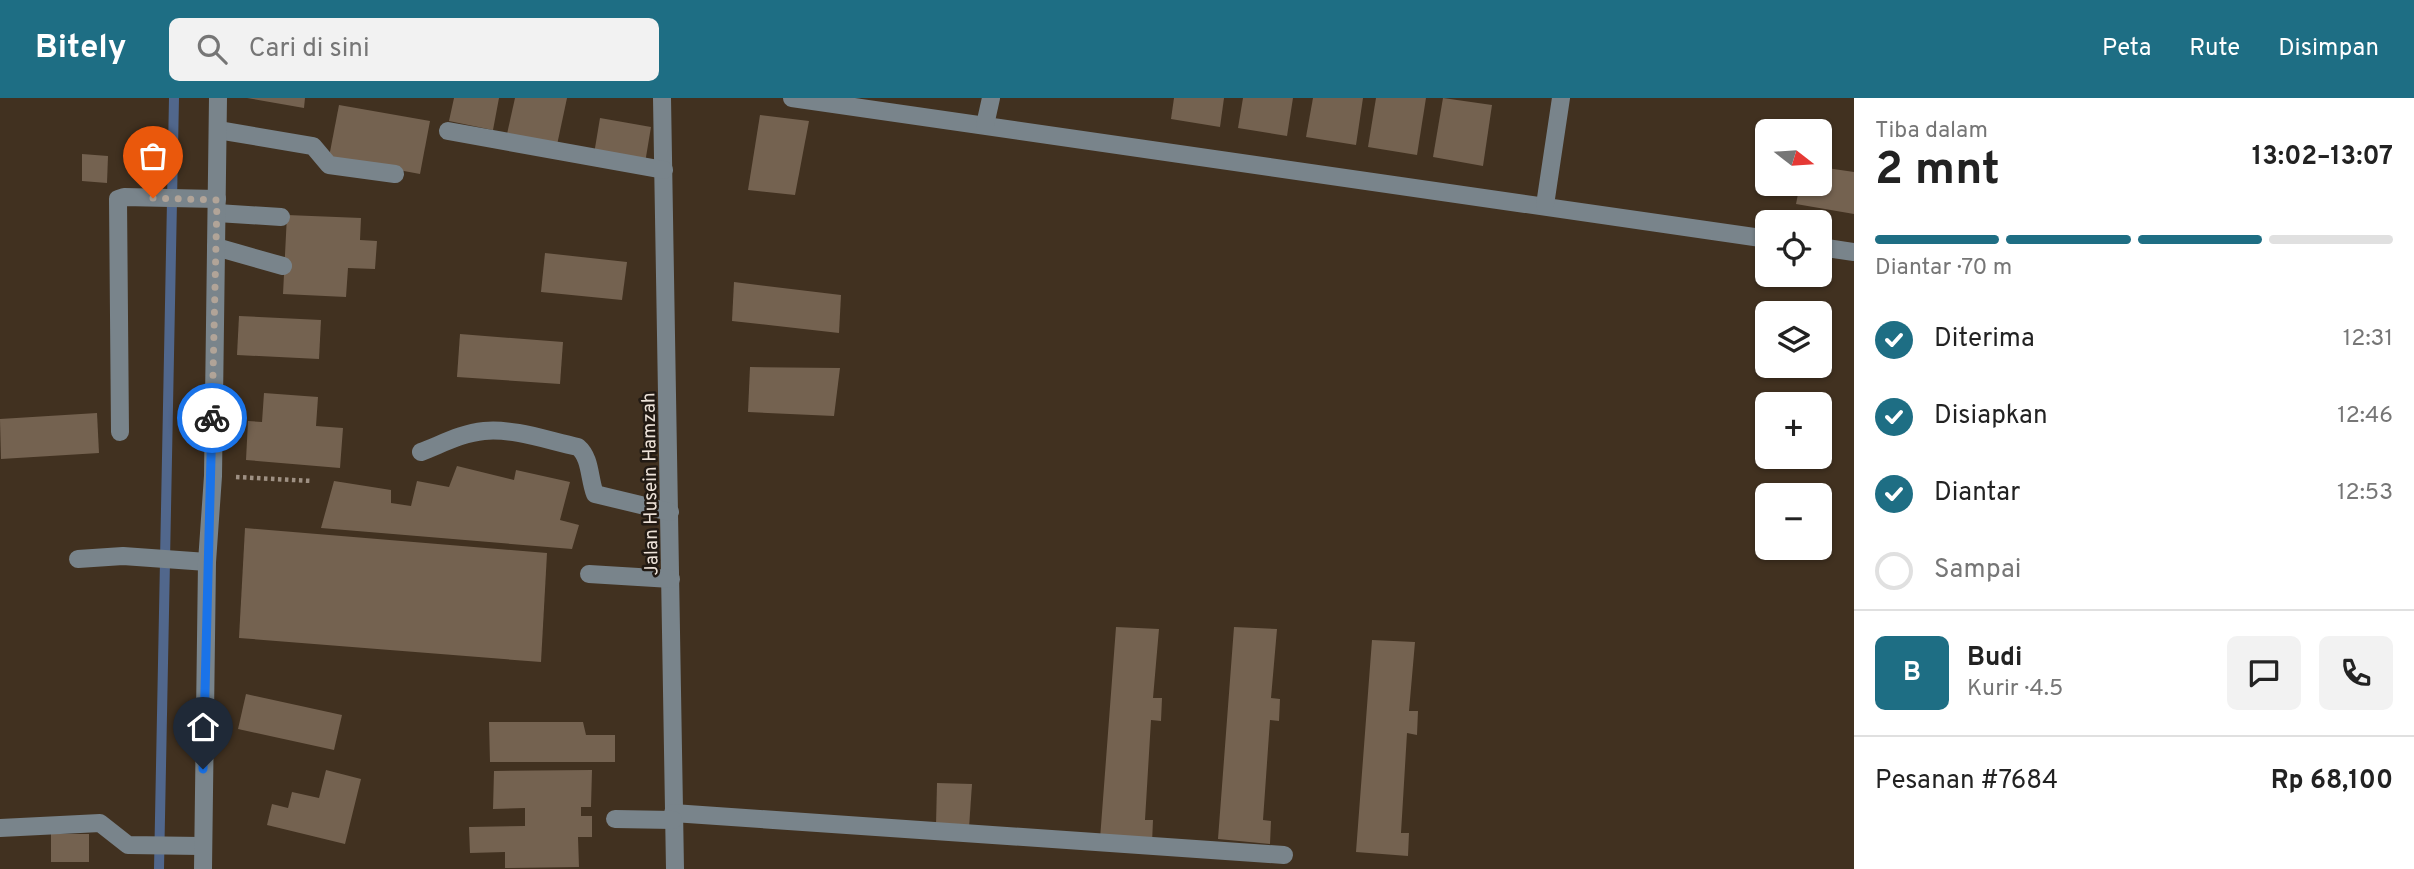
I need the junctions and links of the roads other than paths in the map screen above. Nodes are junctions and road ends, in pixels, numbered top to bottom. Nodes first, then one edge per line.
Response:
1 (218, 98) edge
2 (662, 98) edge
3 (792, 98) edge
4 (798, 98) edge
5 (991, 98) edge
6 (1561, 98) edge
7 (985, 125) junction
8 (218, 130) junction
9 (448, 131) dead end
10 (664, 170) junction
11 (396, 174) dead end
12 (1545, 205) junction
13 (217, 206) junction
14 (281, 217) dead end
15 (1755, 237) edge
16 (216, 247) junction
17 (1832, 249) edge
18 (1854, 252) edge
19 (283, 266) dead end
20 (120, 432) dead end
21 (421, 452) dead end
22 (670, 512) junction
23 (78, 559) dead end
24 (207, 562) junction
25 (589, 574) dead end
26 (671, 579) junction
27 (673, 816) junction
28 (615, 819) dead end
29 (0, 828) edge
30 (201, 846) junction
31 (1284, 855) dead end
32 (203, 869) edge
33 (675, 869) edge

1 - 8 street
2 - 10 street, Jalan Husein Hamzah
3 - 4 street
4 - 7 street
5 - 7 street
6 - 12 street
7 - 12 street
8 - 11 street
8 - 13 street
9 - 10 street
10 - 22 street, Jalan Husein Hamzah
12 - 15 street
13 - 14 street
13 - 16 street
13 - 20 street
16 - 19 street
16 - 24 street
17 - 18 street
21 - 22 street
22 - 26 street, Jalan Husein Hamzah
23 - 24 street
24 - 30 street
25 - 26 street
26 - 27 street, Jalan Husein Hamzah
27 - 28 street
27 - 31 street
27 - 33 street, Jalan Husein Hamzah
29 - 30 street
30 - 32 street

